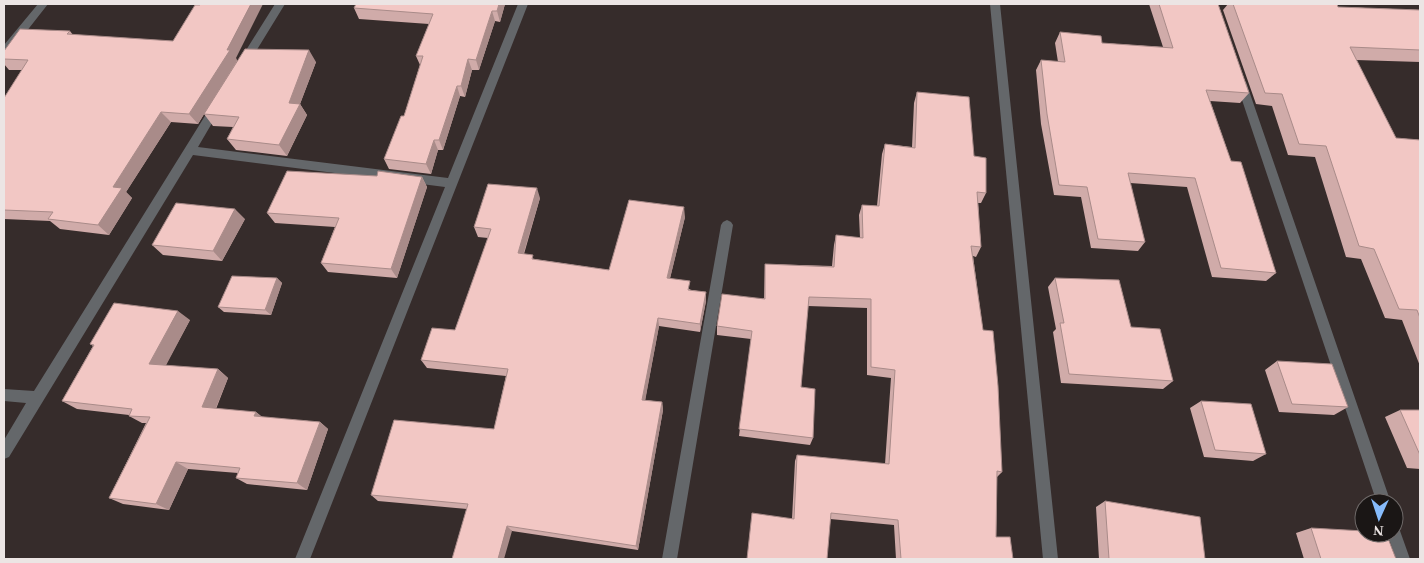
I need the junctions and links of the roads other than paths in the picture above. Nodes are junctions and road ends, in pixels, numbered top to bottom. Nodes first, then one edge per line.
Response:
1 (44, 4) edge
2 (280, 4) edge
3 (522, 4) edge
4 (995, 4) edge
5 (4, 52) edge
6 (1236, 70) edge
7 (235, 77) edge
8 (225, 93) edge
9 (189, 150) junction
10 (452, 183) junction
11 (726, 225) dead end
12 (4, 395) edge
13 (36, 398) junction
14 (4, 452) edge
15 (1381, 493) edge
16 (1397, 543) edge
17 (303, 559) edge
18 (669, 559) edge
19 (1051, 559) edge
20 (1403, 559) edge

1 - 5 street
2 - 7 street
3 - 10 street
4 - 19 street
6 - 15 street
8 - 9 street
9 - 10 street
9 - 13 street
10 - 17 street
11 - 18 street
12 - 13 street
13 - 14 street
16 - 20 street

